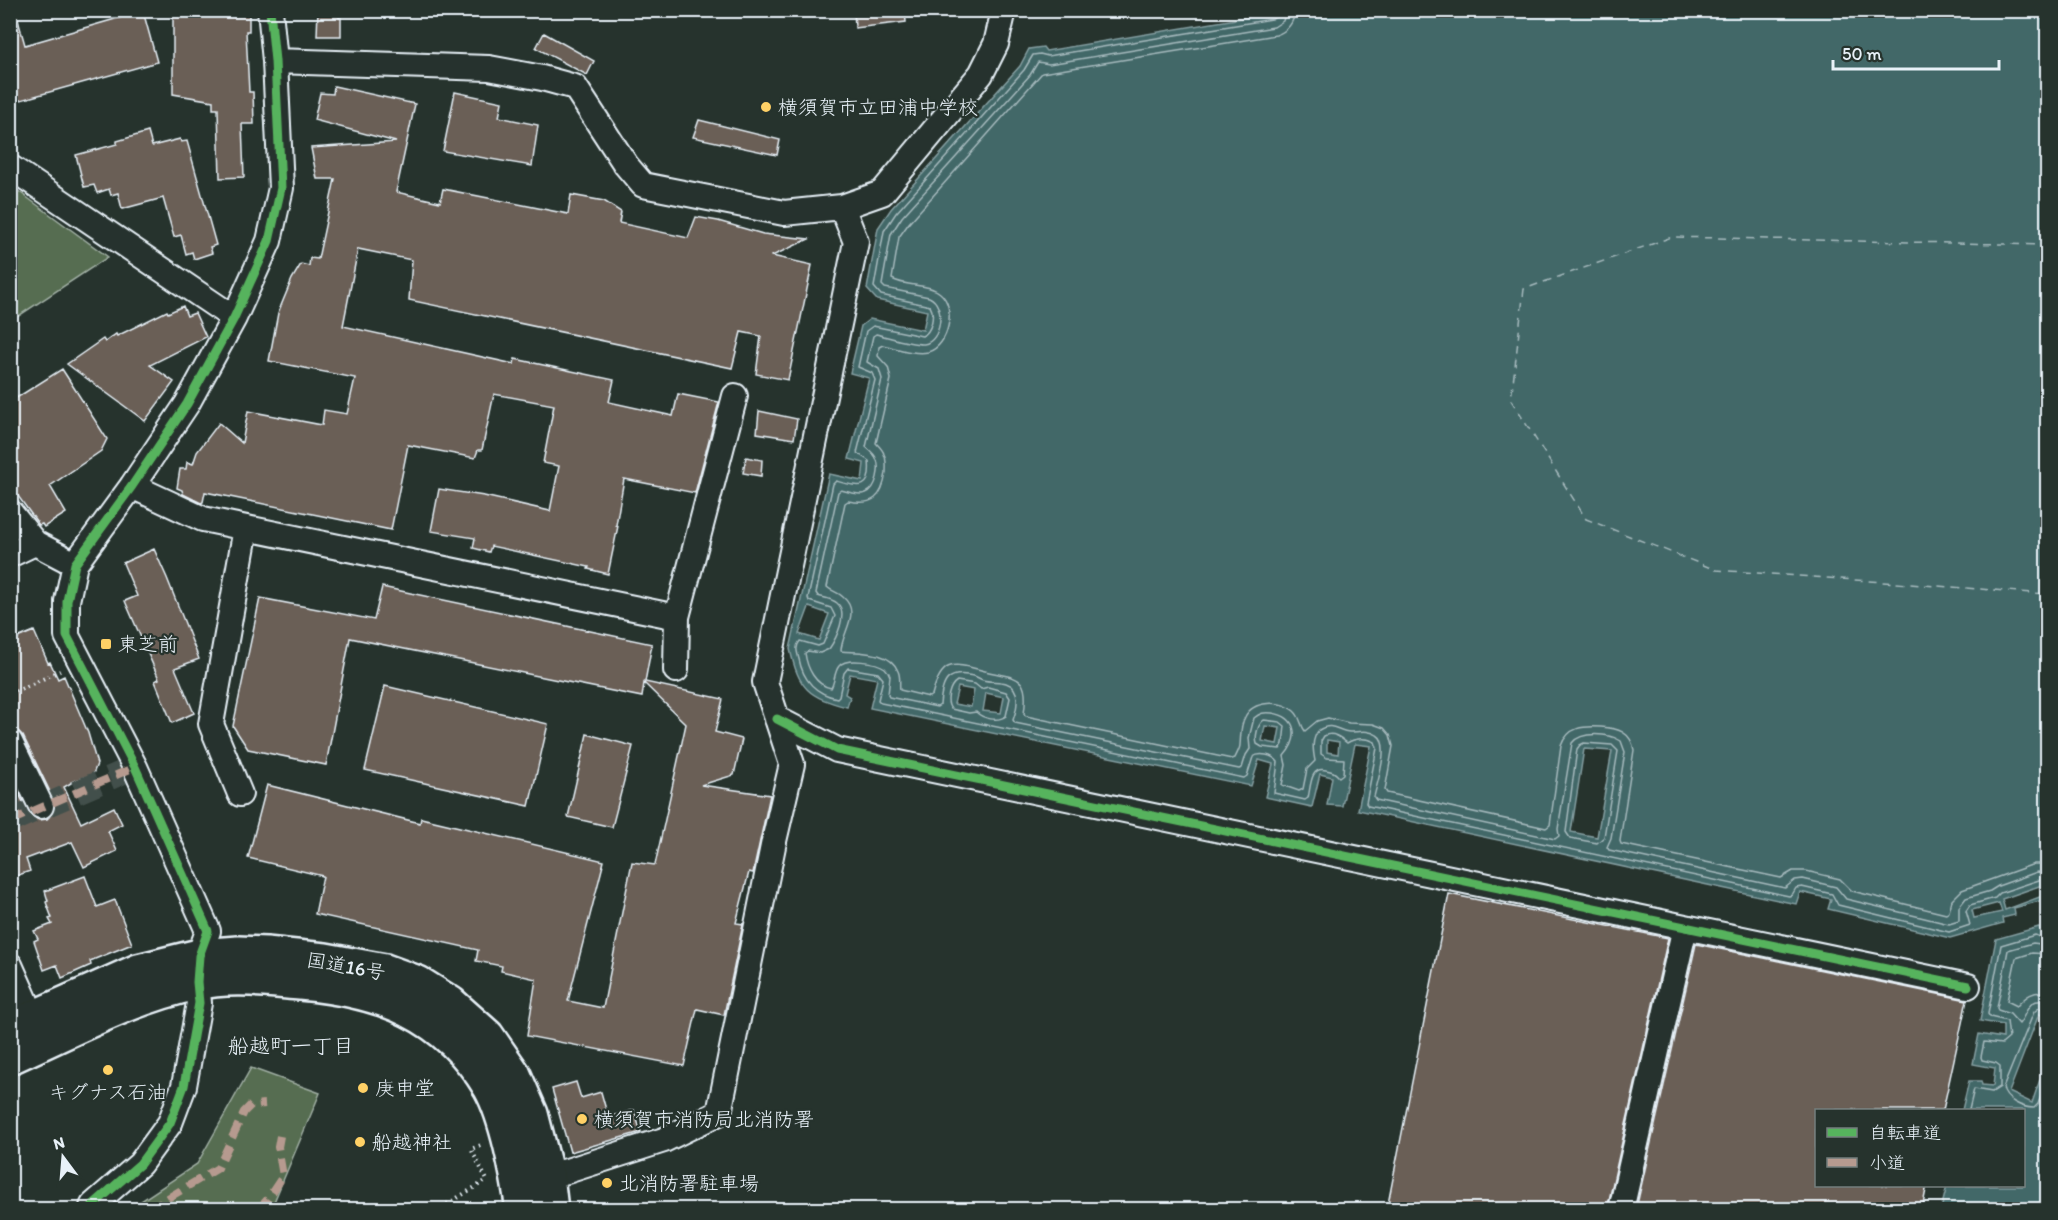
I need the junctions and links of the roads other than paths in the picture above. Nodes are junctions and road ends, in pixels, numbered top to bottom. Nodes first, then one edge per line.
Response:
1 (270, 10) edge
2 (1004, 10) edge
3 (275, 61) junction
4 (10, 167) edge
5 (842, 207) junction
6 (234, 318) junction
7 (735, 396) dead end
8 (132, 486) junction
9 (10, 512) edge
10 (246, 528) junction
11 (34, 543) junction
12 (10, 555) edge
13 (75, 564) junction
14 (677, 617) junction
15 (676, 670) dead end
16 (777, 719) junction
17 (10, 742) edge
18 (240, 794) dead end
19 (41, 806) dead end
20 (1685, 927) junction
21 (10, 965) edge
22 (198, 969) junction
23 (1968, 986) dead end
24 (22, 1022) edge
25 (10, 1057) edge
26 (530, 1189) edge
27 (91, 1209) edge
28 (551, 1209) edge
29 (1621, 1209) edge

1 - 3 street
2 - 5 street
3 - 5 street
3 - 6 street
4 - 6 street
5 - 16 street
6 - 8 street
7 - 14 street
8 - 10 street
8 - 13 street
9 - 11 street
10 - 14 street
10 - 18 street
11 - 12 street
11 - 13 street
13 - 22 street
14 - 15 street
16 - 20 street
16 - 26 street
17 - 19 street
20 - 23 street
20 - 29 street
21 - 24 street
22 - 24 highway, 国道16号
22 - 25 highway, 国道16号
22 - 26 highway, 国道16号
22 - 27 street
26 - 28 highway, 国道16号

